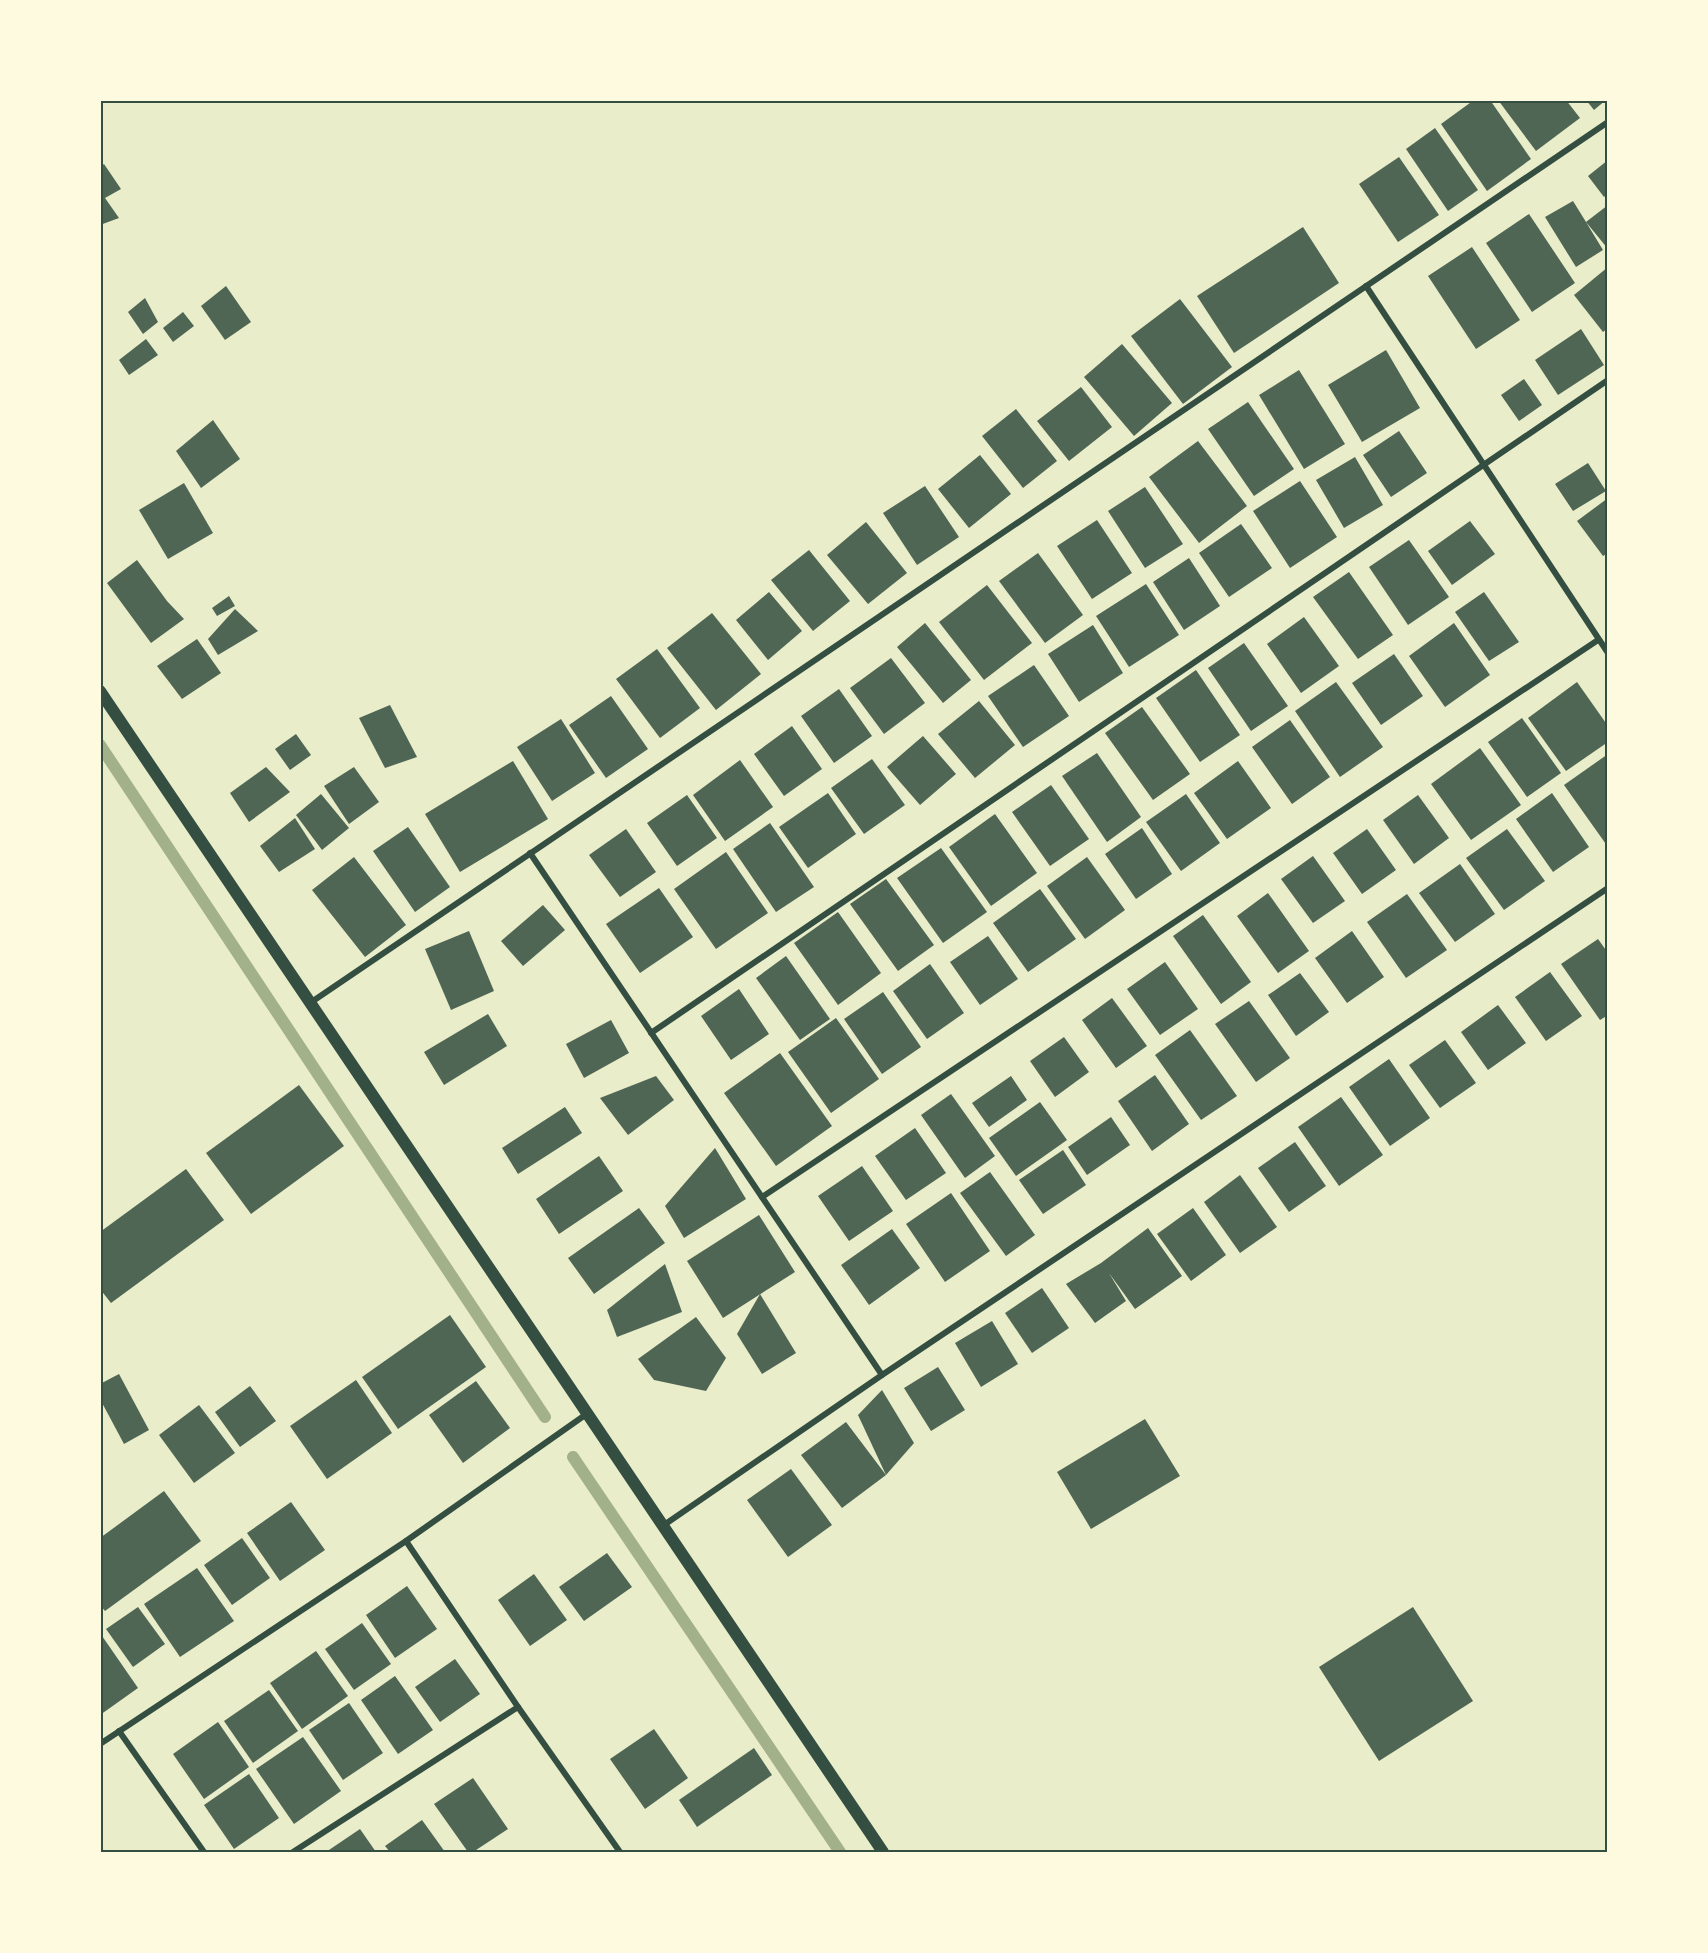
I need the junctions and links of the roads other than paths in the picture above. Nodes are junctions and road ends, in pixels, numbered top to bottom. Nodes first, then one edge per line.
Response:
1 (1608, 122) edge
2 (1366, 285) junction
3 (1608, 380) edge
4 (1483, 465) junction
5 (1598, 640) junction
6 (1608, 653) edge
7 (100, 691) edge
8 (530, 853) junction
9 (1608, 888) edge
10 (309, 1004) junction
11 (651, 1033) junction
12 (762, 1197) junction
13 (882, 1375) junction
14 (588, 1413) junction
15 (664, 1525) junction
16 (406, 1541) junction
17 (518, 1707) junction
18 (119, 1731) junction
19 (100, 1744) edge
20 (204, 1852) edge
21 (293, 1852) edge
22 (620, 1852) edge
23 (883, 1852) edge

1 - 2 street
2 - 4 street
2 - 8 street
3 - 4 street
4 - 5 street
4 - 11 street
5 - 6 street
5 - 12 street
7 - 10 main road
8 - 10 street
8 - 11 street
9 - 13 street
10 - 14 main road
11 - 12 street
12 - 13 street
13 - 15 street
14 - 15 main road
14 - 16 street
15 - 23 main road
16 - 17 street
16 - 18 street
17 - 21 street
17 - 22 street
18 - 19 street
18 - 20 street

